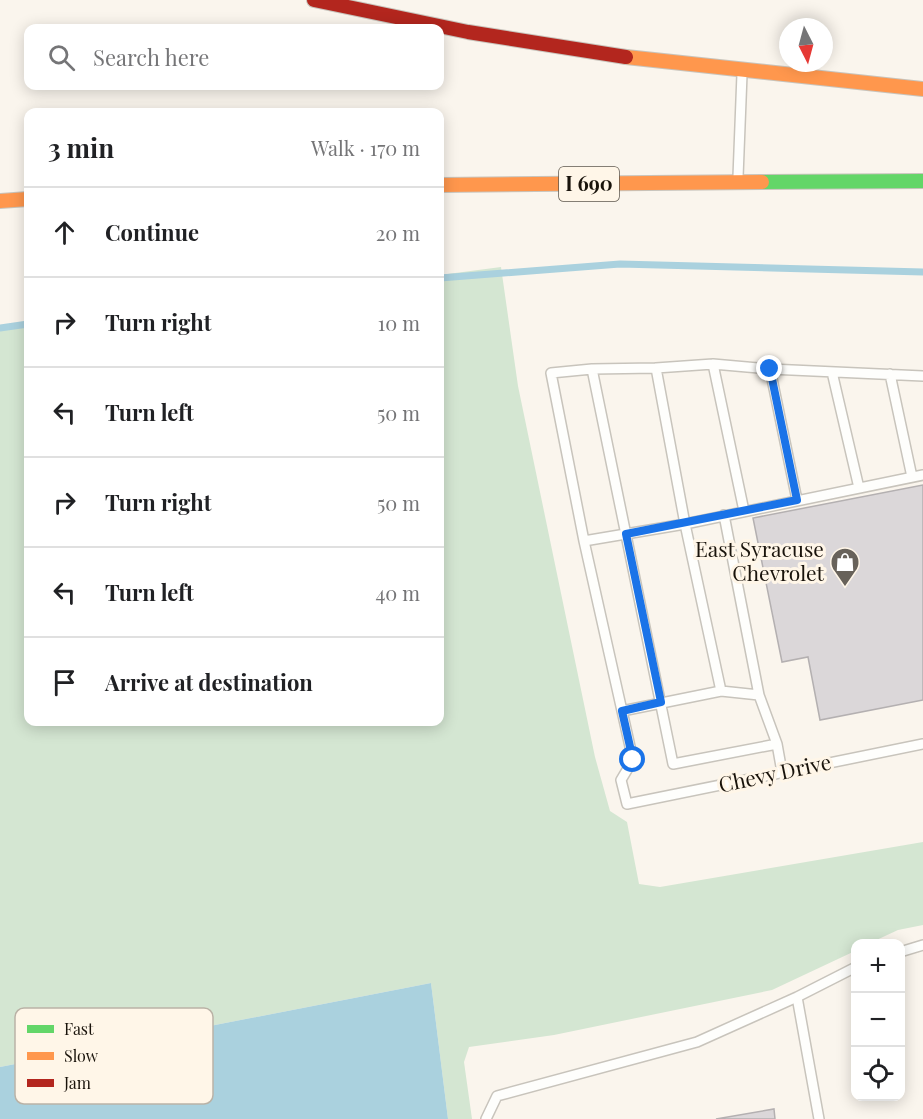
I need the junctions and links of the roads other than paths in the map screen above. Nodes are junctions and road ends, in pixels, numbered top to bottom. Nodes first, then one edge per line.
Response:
1 (314, 0) edge
2 (435, 24) edge
3 (444, 26) edge
4 (742, 72) junction
5 (923, 89) edge
6 (923, 181) edge
7 (738, 182) junction
8 (444, 185) edge
9 (24, 199) edge
10 (0, 201) edge
11 (713, 364) junction
12 (656, 368) junction
13 (592, 369) junction
14 (770, 369) junction
15 (832, 372) junction
16 (890, 374) junction
17 (923, 376) edge
18 (923, 475) edge
19 (912, 477) junction
20 (859, 488) junction
21 (797, 500) junction
22 (744, 511) junction
23 (724, 515) junction
24 (685, 524) junction
25 (626, 534) junction
26 (584, 541) junction
27 (721, 691) junction
28 (759, 696) junction
29 (661, 702) junction
30 (622, 711) junction
31 (777, 744) junction
32 (923, 744) edge
33 (782, 772) junction
34 (923, 945) edge
35 (905, 950) edge
36 (851, 969) edge
37 (797, 997) junction
38 (486, 1119) edge
39 (819, 1119) edge

1 - 2 highway
3 - 4 highway
4 - 5 highway
4 - 7 lane
6 - 7 highway, I 690
7 - 8 highway, I 690
9 - 10 highway
11 - 12 lane
11 - 14 lane
11 - 22 lane
12 - 13 lane
12 - 24 lane
13 - 25 lane
13 - 26 lane
14 - 15 lane
14 - 21 lane
15 - 16 lane
15 - 20 lane
16 - 17 lane
16 - 19 lane
18 - 19 lane
19 - 20 lane
20 - 21 lane
21 - 22 lane
22 - 23 lane
23 - 24 lane
23 - 28 lane
24 - 25 lane
24 - 27 lane
25 - 26 lane
25 - 29 lane
26 - 30 lane
27 - 28 lane
27 - 29 lane
28 - 31 lane
29 - 30 lane
29 - 31 lane
30 - 33 lane, Chevy Drive
31 - 33 lane
32 - 33 lane, Chevy Drive
34 - 35 lane
36 - 37 lane
37 - 38 lane
37 - 39 lane

